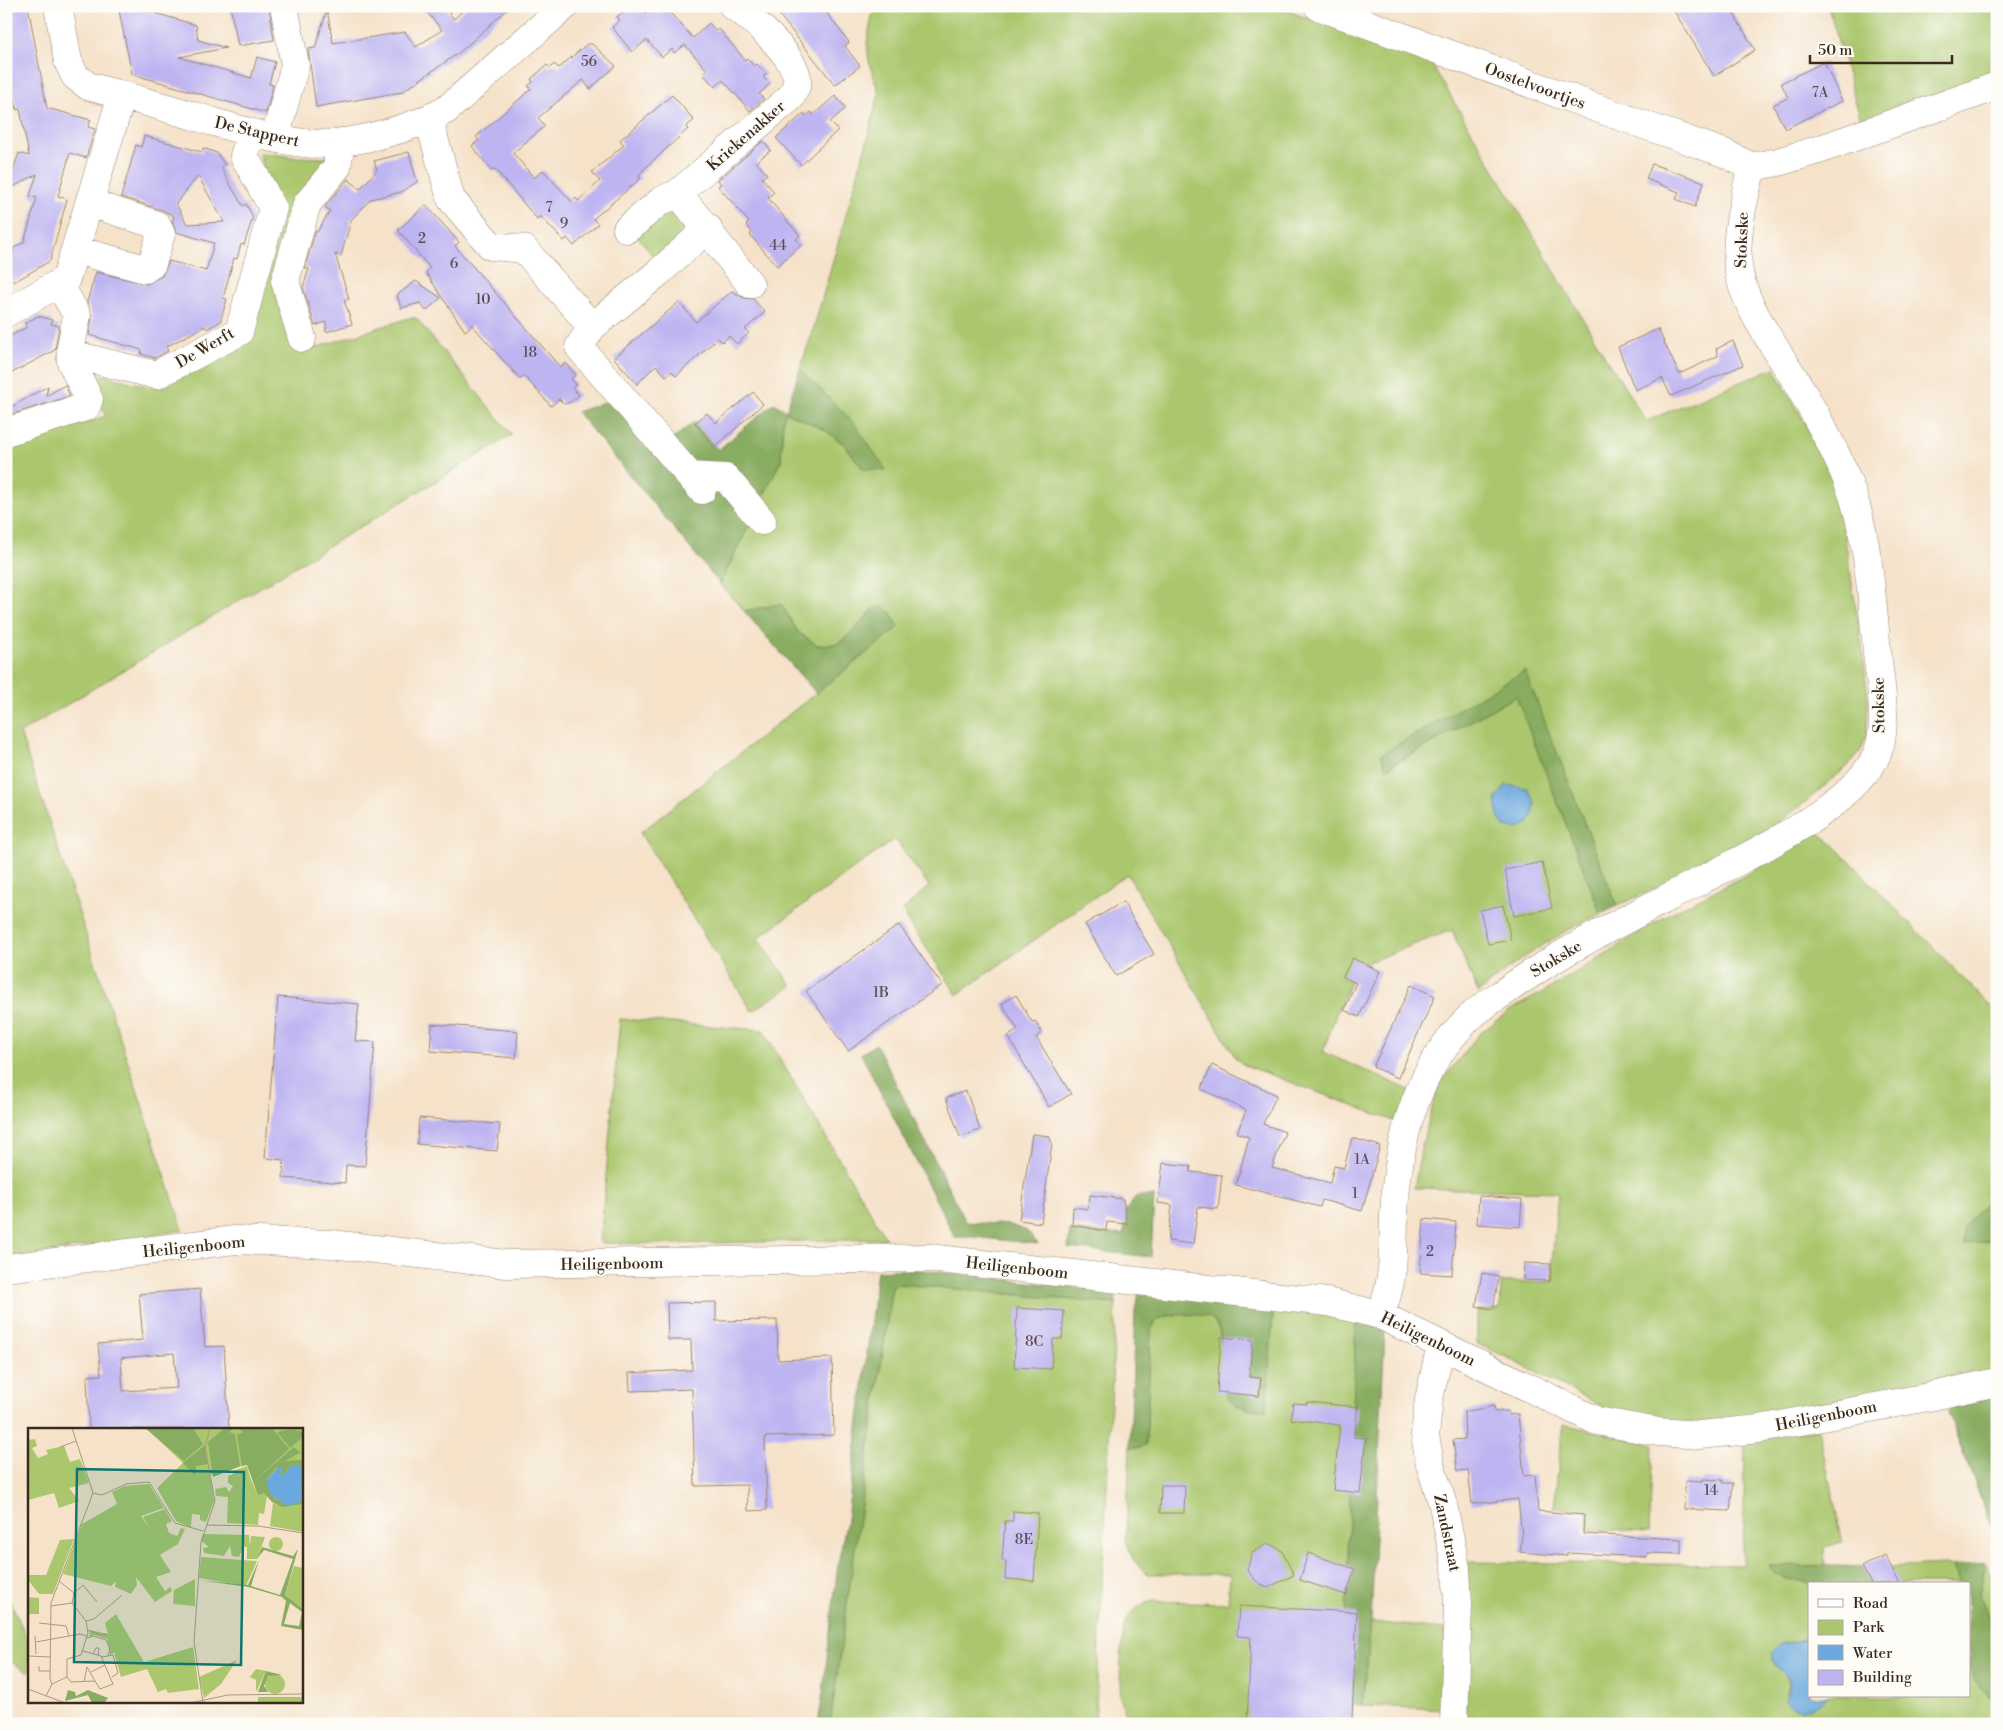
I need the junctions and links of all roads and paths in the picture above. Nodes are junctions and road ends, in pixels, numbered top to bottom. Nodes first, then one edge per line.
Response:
1 (58, 6) edge
2 (284, 6) edge
3 (565, 6) edge
4 (733, 6) edge
5 (1318, 6) edge
6 (1997, 86) edge
7 (122, 94) junction
8 (428, 120) junction
9 (263, 136) junction
10 (340, 142) junction
11 (1752, 167) junction
12 (678, 193) junction
13 (90, 203) junction
14 (708, 228) junction
15 (628, 229) dead end
16 (76, 250) junction
17 (59, 284) junction
18 (750, 284) dead end
19 (6, 313) edge
20 (592, 327) junction
21 (302, 338) dead end
22 (72, 354) junction
23 (6, 432) edge
24 (762, 521) dead end
25 (6, 1268) edge
26 (1380, 1315) junction
27 (1440, 1345) junction
28 (1997, 1382) edge
29 (1454, 1724) edge

1 - 7 street, De Stappert
2 - 9 street, De Werft
3 - 8 street, De Stappert
4 - 12 street, Kriekenakker
5 - 11 street, Oostelvoortjes
6 - 11 street
7 - 9 street, De Stappert
7 - 13 street
8 - 10 street, De Stappert
8 - 20 street
9 - 10 street, De Stappert
9 - 22 street, De Werft
10 - 21 street
11 - 26 street, Stokske
12 - 14 street
12 - 15 street, Kriekenakker
13 - 16 street
13 - 16 street
14 - 18 street
14 - 20 street
16 - 17 street
17 - 19 street
17 - 22 street
20 - 24 street
22 - 23 street
25 - 26 street, Heiligenboom
26 - 27 street, Heiligenboom
27 - 28 street, Heiligenboom
27 - 29 street, Zandstraat

